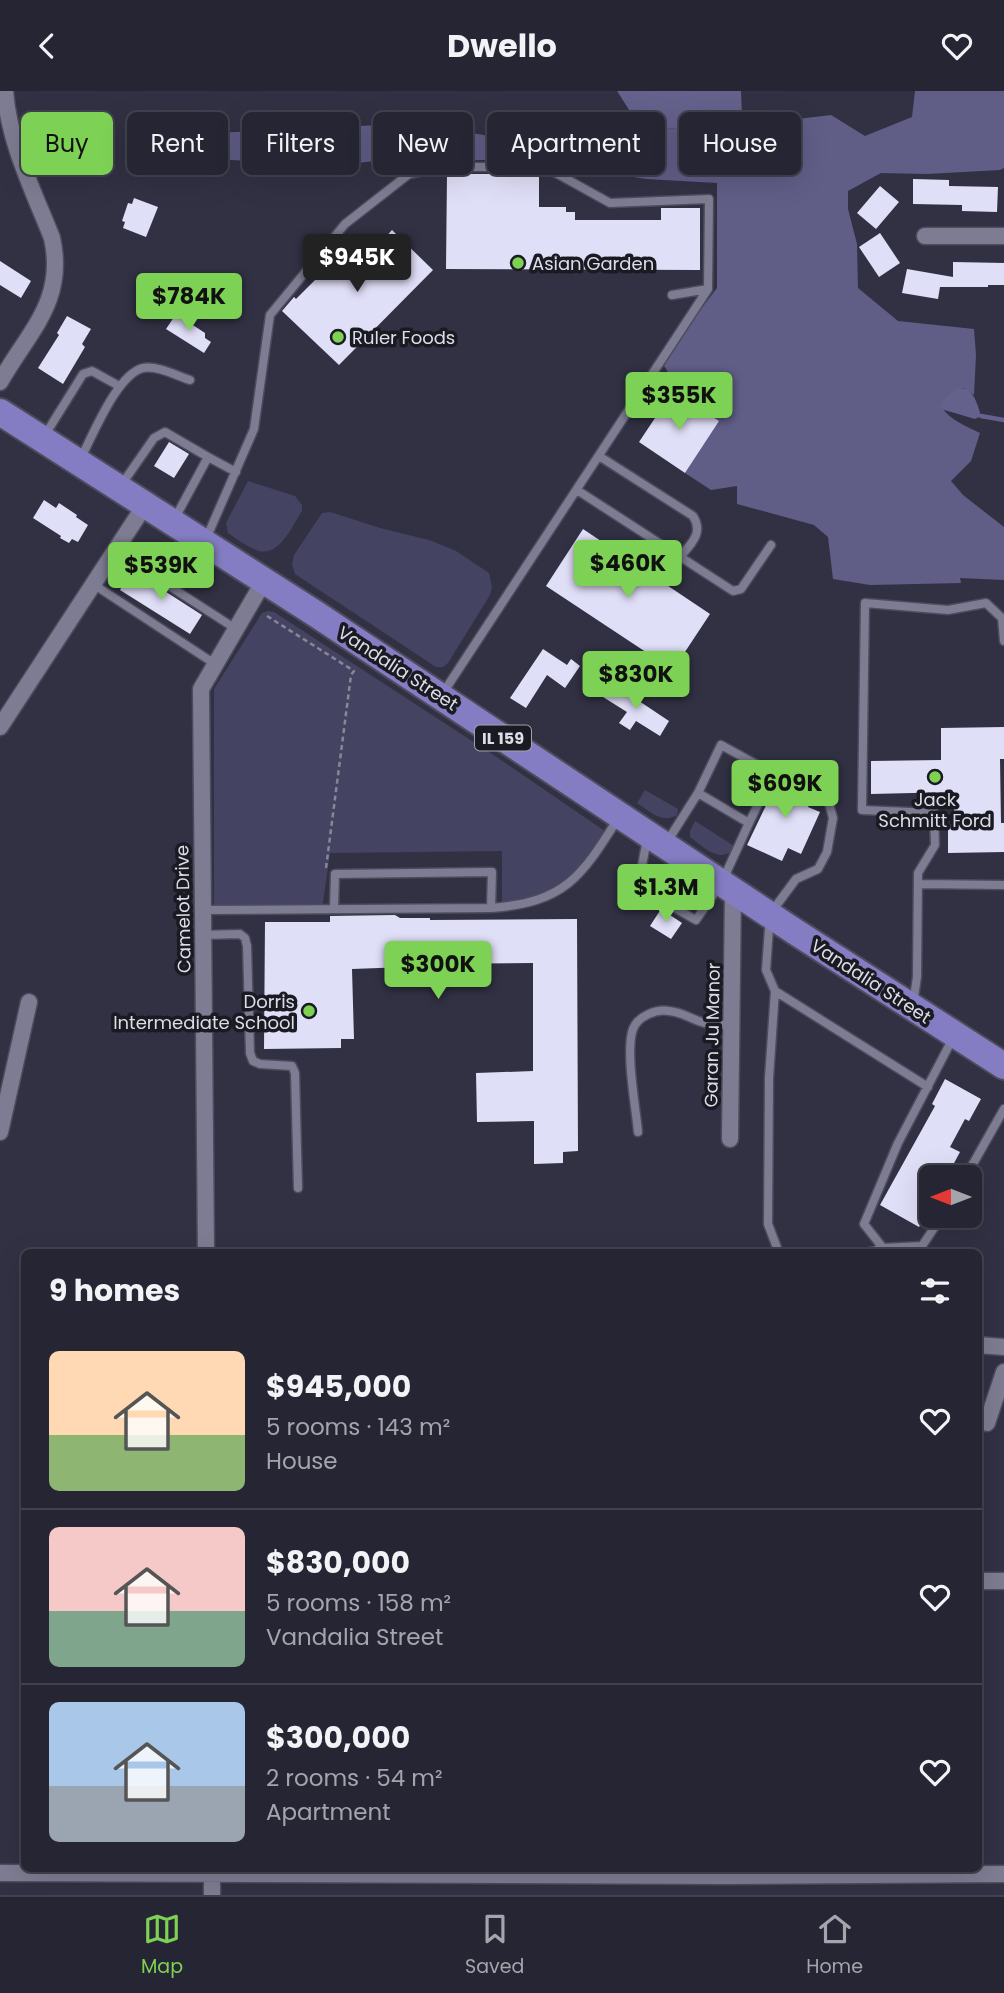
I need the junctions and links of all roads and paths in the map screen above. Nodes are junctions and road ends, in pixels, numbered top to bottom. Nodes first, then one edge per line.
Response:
1 (5, 91) edge
2 (925, 236) dead end
3 (1004, 236) edge
4 (708, 289) junction
5 (672, 295) dead end
6 (6, 359) edge
7 (190, 380) dead end
8 (0, 382) edge
9 (119, 386) junction
10 (0, 412) edge
11 (43, 440) junction
12 (599, 456) junction
13 (208, 457) junction
14 (79, 463) junction
15 (236, 472) junction
16 (119, 489) junction
17 (577, 490) junction
18 (145, 505) junction
19 (172, 522) junction
20 (204, 543) junction
21 (771, 545) dead end
22 (115, 551) junction
23 (680, 557) junction
24 (264, 581) junction
25 (93, 584) junction
26 (267, 616) dead end
27 (236, 629) junction
28 (1004, 641) edge
29 (215, 664) junction
30 (441, 697) junction
31 (0, 727) edge
32 (776, 767) junction
33 (698, 793) junction
34 (620, 815) junction
35 (749, 823) junction
36 (657, 839) junction
37 (326, 872) dead end
38 (918, 884) junction
39 (1004, 885) edge
40 (728, 886) junction
41 (491, 908) junction
42 (334, 909) junction
43 (202, 910) junction
44 (770, 914) junction
45 (202, 935) junction
46 (775, 991) junction
47 (29, 1002) dead end
48 (913, 1008) junction
49 (732, 1025) junction
50 (954, 1035) junction
51 (1004, 1066) edge
52 (928, 1087) junction
53 (1004, 1109) edge
54 (0, 1132) edge
55 (638, 1132) dead end
56 (730, 1139) dead end
57 (972, 1165) edge
58 (298, 1188) dead end
59 (934, 1229) edge
60 (883, 1248) junction
61 (206, 1249) edge
62 (777, 1249) edge
63 (880, 1249) edge
64 (982, 1345) edge
65 (1004, 1347) edge
66 (1004, 1372) edge
67 (986, 1423) dead end
68 (982, 1581) edge
69 (1004, 1581) edge
70 (212, 1872) edge
71 (594, 1872) edge
72 (727, 1872) edge
73 (0, 1873) edge
74 (1004, 1874) edge
75 (212, 1895) edge

1 - 6 street
2 - 3 street
4 - 5 lane
4 - 12 lane
4 - 15 lane
6 - 8 street
7 - 9 lane
9 - 11 lane
9 - 14 lane
10 - 11 main road, Vandalia Street / IL 159
11 - 14 main road, Vandalia Street / IL 159
12 - 17 lane
12 - 23 lane
13 - 15 lane
13 - 16 lane
13 - 19 lane
14 - 16 main road, Vandalia Street / IL 159
15 - 20 lane
16 - 18 main road, Vandalia Street / IL 159
17 - 23 lane
17 - 30 lane
18 - 19 main road, Vandalia Street / IL 159
18 - 22 street
19 - 20 main road, Vandalia Street / IL 159
20 - 24 main road, Vandalia Street / IL 159
21 - 23 lane
22 - 25 street
22 - 27 lane
24 - 27 street, Camelot Drive
24 - 30 main road, Vandalia Street / IL 159
25 - 29 lane
25 - 31 street
26 - 37 path
27 - 29 street, Camelot Drive
28 - 38 lane
29 - 43 street, Camelot Drive
30 - 34 main road, Vandalia Street / IL 159
32 - 33 lane
32 - 35 lane
32 - 44 lane
33 - 35 lane
33 - 36 lane
34 - 36 main road, Vandalia Street / IL 159
34 - 41 lane
35 - 40 lane
36 - 40 main road, Vandalia Street / IL 159
36 - 40 lane
38 - 39 lane
38 - 48 lane
40 - 44 main road, Vandalia Street / IL 159
40 - 49 street, Garan Ju Manor
41 - 42 lane
41 - 42 lane
42 - 43 lane
43 - 45 street, Camelot Drive
44 - 46 lane
44 - 48 main road, Vandalia Street / IL 159
45 - 58 lane
45 - 61 street, Camelot Drive
46 - 52 lane
46 - 62 lane
47 - 54 street
48 - 50 main road, Vandalia Street / IL 159
49 - 55 lane
49 - 56 street, Garan Ju Manor
50 - 51 main road, Vandalia Street / IL 159
50 - 52 lane
52 - 60 lane
53 - 57 lane
59 - 60 lane
60 - 63 lane
64 - 65 street
66 - 67 street
68 - 69 street
70 - 71 street
70 - 73 street
70 - 75 street
71 - 72 street
72 - 74 street

